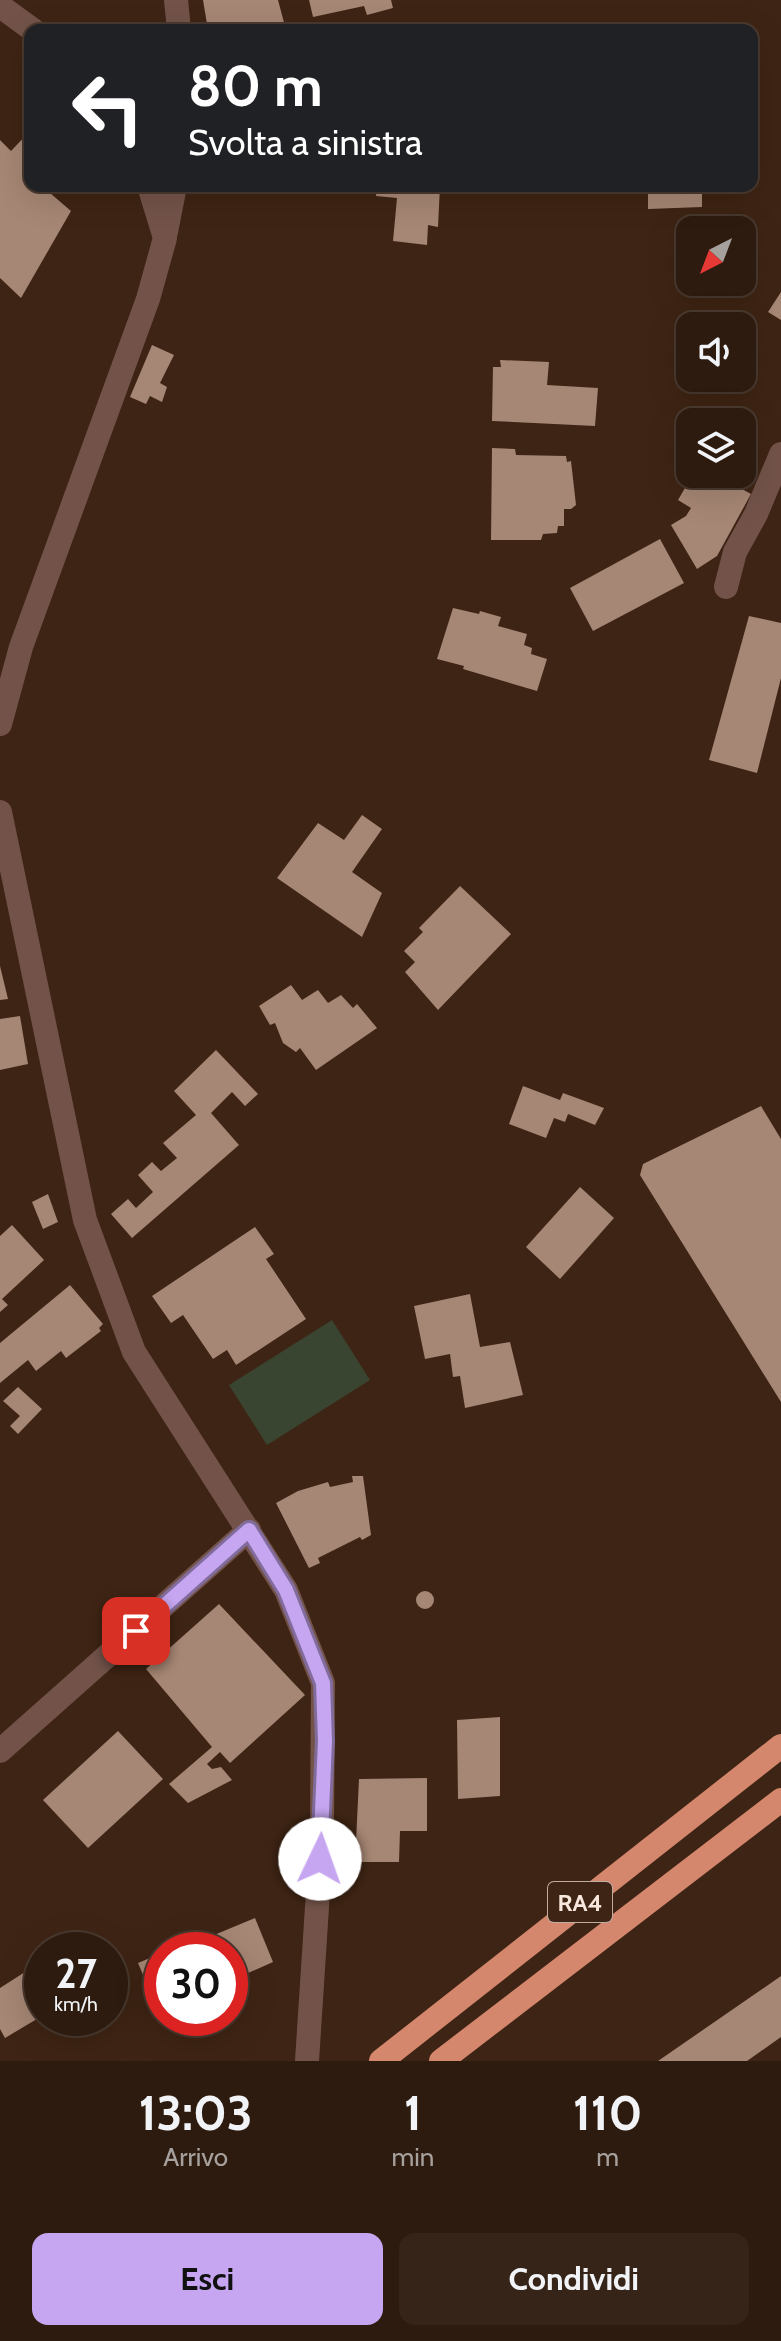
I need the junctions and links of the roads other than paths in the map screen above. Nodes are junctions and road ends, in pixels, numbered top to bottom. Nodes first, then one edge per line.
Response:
1 (176, 0) edge
2 (0, 6) edge
3 (25, 24) edge
4 (178, 24) edge
5 (151, 192) edge
6 (174, 192) edge
7 (165, 238) junction
8 (781, 454) edge
9 (726, 587) dead end
10 (0, 724) edge
11 (0, 812) edge
12 (249, 1530) junction
13 (781, 1746) edge
14 (0, 1751) edge
15 (781, 1800) edge
16 (307, 2061) edge
17 (381, 2061) edge
18 (441, 2061) edge

1 - 4 street
2 - 3 street
5 - 7 street
6 - 7 street
7 - 10 street
8 - 9 street
11 - 12 street
12 - 14 street
12 - 16 street
13 - 17 highway, RA4
15 - 18 highway, RA4

